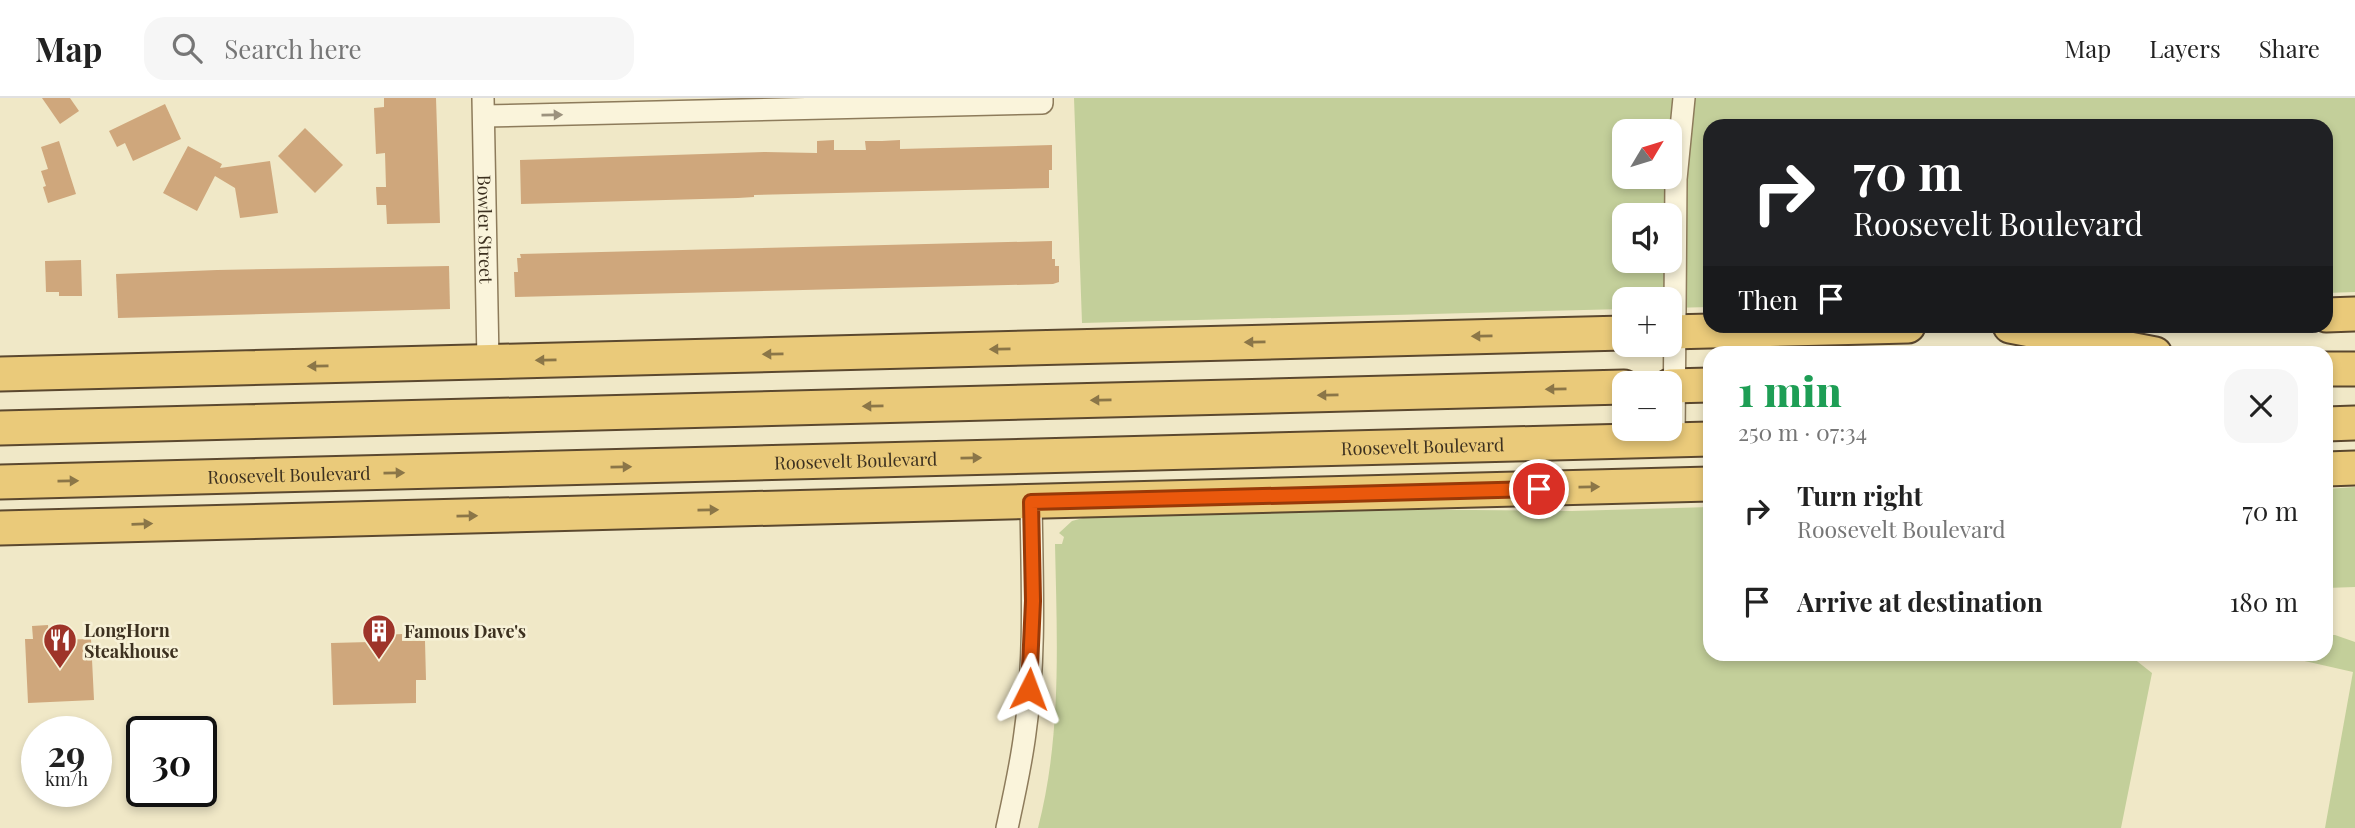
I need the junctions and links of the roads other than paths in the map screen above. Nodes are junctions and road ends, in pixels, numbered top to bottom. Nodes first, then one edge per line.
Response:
1 (1042, 98) edge
2 (1684, 98) edge
3 (483, 107) edge
4 (1674, 287) edge
5 (2355, 314) edge
6 (2333, 315) edge
7 (1703, 331) edge
8 (1682, 332) edge
9 (1612, 333) edge
10 (2046, 333) edge
11 (2114, 346) edge
12 (488, 361) junction
13 (2333, 369) edge
14 (2355, 369) edge
15 (0, 374) edge
16 (1703, 385) edge
17 (1682, 386) edge
18 (1612, 387) edge
19 (2355, 423) edge
20 (2333, 424) edge
21 (0, 428) edge
22 (1703, 439) edge
23 (1682, 440) edge
24 (1634, 441) edge
25 (2355, 468) edge
26 (2333, 469) edge
27 (166, 478) junction
28 (0, 482) edge
29 (1703, 484) edge
30 (1031, 502) junction
31 (365, 518) junction
32 (0, 528) edge
33 (1007, 828) edge

3 -> 1 street
2 - 4 street
3 - 12 street, Bowler Street
5 - 6 highway
7 - 8 highway
9 -> 12 highway
10 - 11 highway
12 -> 15 highway
13 - 14 highway
16 - 17 highway
18 -> 21 highway
19 - 20 highway
22 - 23 highway, Roosevelt Boulevard
27 -> 24 highway, Roosevelt Boulevard
25 - 26 highway
28 -> 27 highway, Roosevelt Boulevard
27 - 31 highway
30 -> 29 highway
31 -> 30 highway
30 - 33 street
32 -> 31 highway

